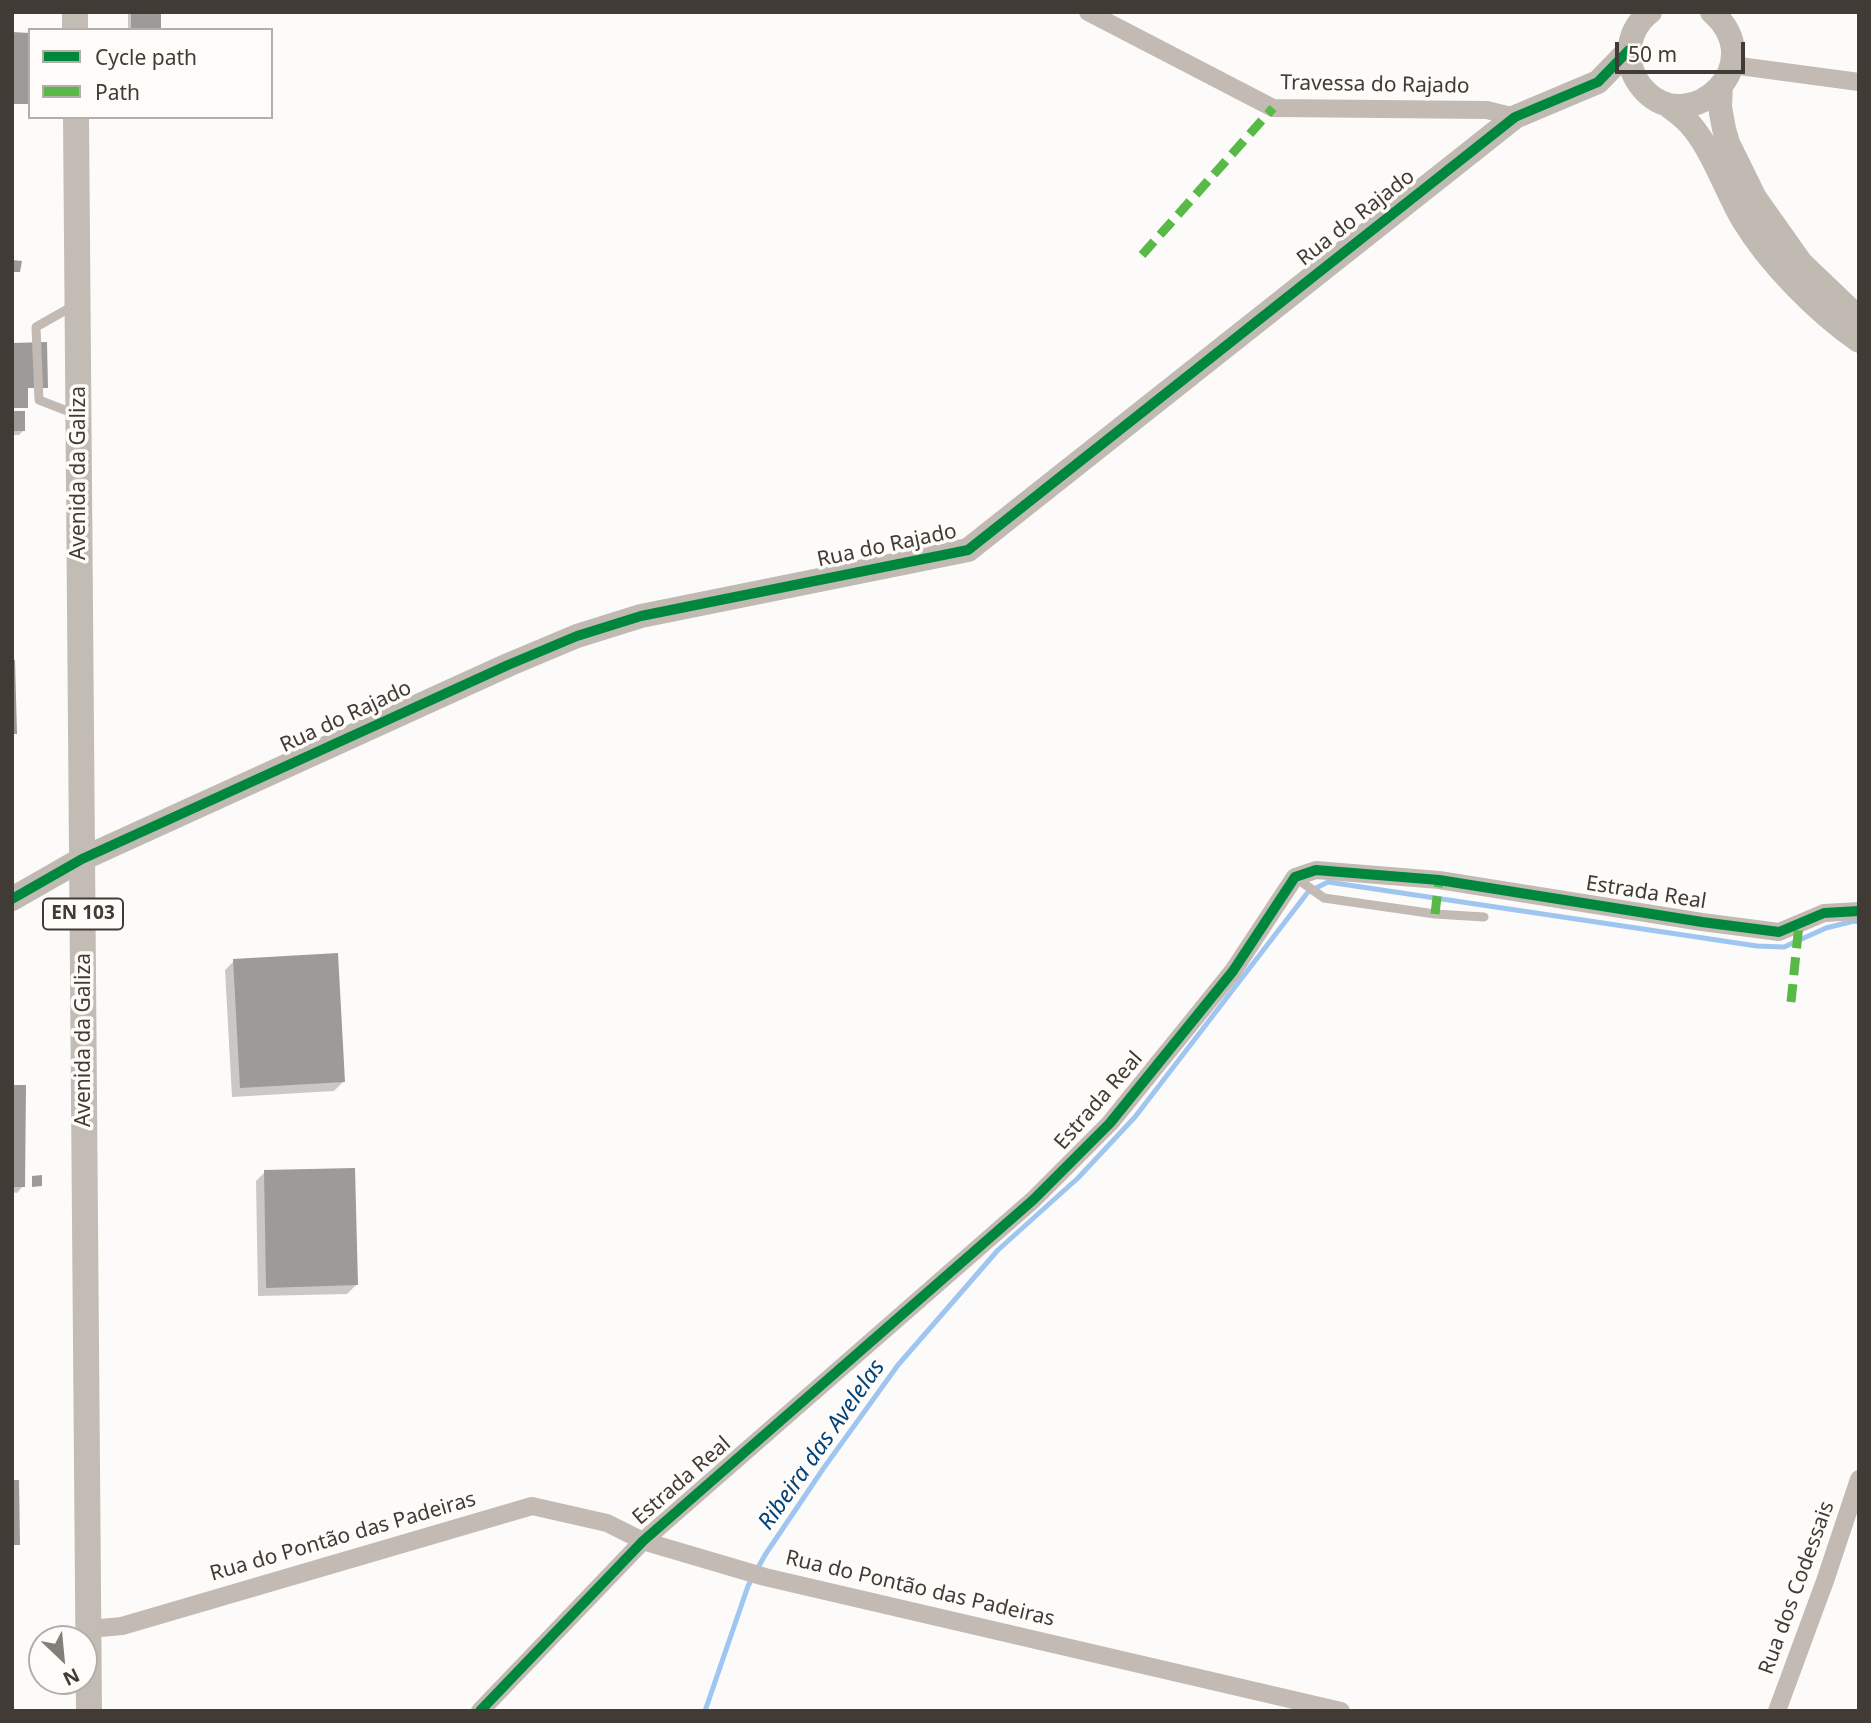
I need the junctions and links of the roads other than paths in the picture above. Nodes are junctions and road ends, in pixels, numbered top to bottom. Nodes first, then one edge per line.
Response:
1 (1088, 12) edge
2 (1650, 12) edge
3 (1712, 12) edge
4 (1631, 32) edge
5 (1727, 76) junction
6 (1598, 82) junction
7 (1859, 82) edge
8 (1638, 84) junction
9 (1666, 104) junction
10 (1516, 117) junction
11 (76, 119) edge
12 (77, 304) junction
13 (1859, 316) edge
14 (1859, 341) edge
15 (78, 415) junction
16 (82, 859) junction
17 (1300, 881) junction
18 (12, 899) edge
19 (1859, 911) edge
20 (1484, 917) dead end
21 (1859, 1479) edge
22 (643, 1541) junction
23 (89, 1625) edge
24 (98, 1628) edge
25 (480, 1711) edge
26 (1342, 1711) edge
27 (1777, 1711) edge

1 - 10 street, Travessa do Rajado
2 - 4 street
3 - 5 street
4 - 6 street
4 - 8 street
5 - 7 street
5 - 9 street
5 - 13 street
6 - 8 street
6 - 10 street, Rua do Rajado
8 - 9 street
9 - 14 street
10 - 16 street, Rua do Rajado
11 - 12 main road, Avenida da Galiza / EN 103
12 - 15 main road, Avenida da Galiza / EN 103
12 - 15 lane
15 - 16 main road, Avenida da Galiza / EN 103
16 - 18 street, Rua do Rajado
16 - 23 main road, Avenida da Galiza / EN 103
17 - 19 street, Estrada Real
17 - 20 lane
17 - 22 street, Estrada Real
21 - 27 street, Rua dos Codessais
22 - 24 street, Rua do Pontão das Padeiras
22 - 25 street, Estrada Real
22 - 26 street, Rua do Pontão das Padeiras

